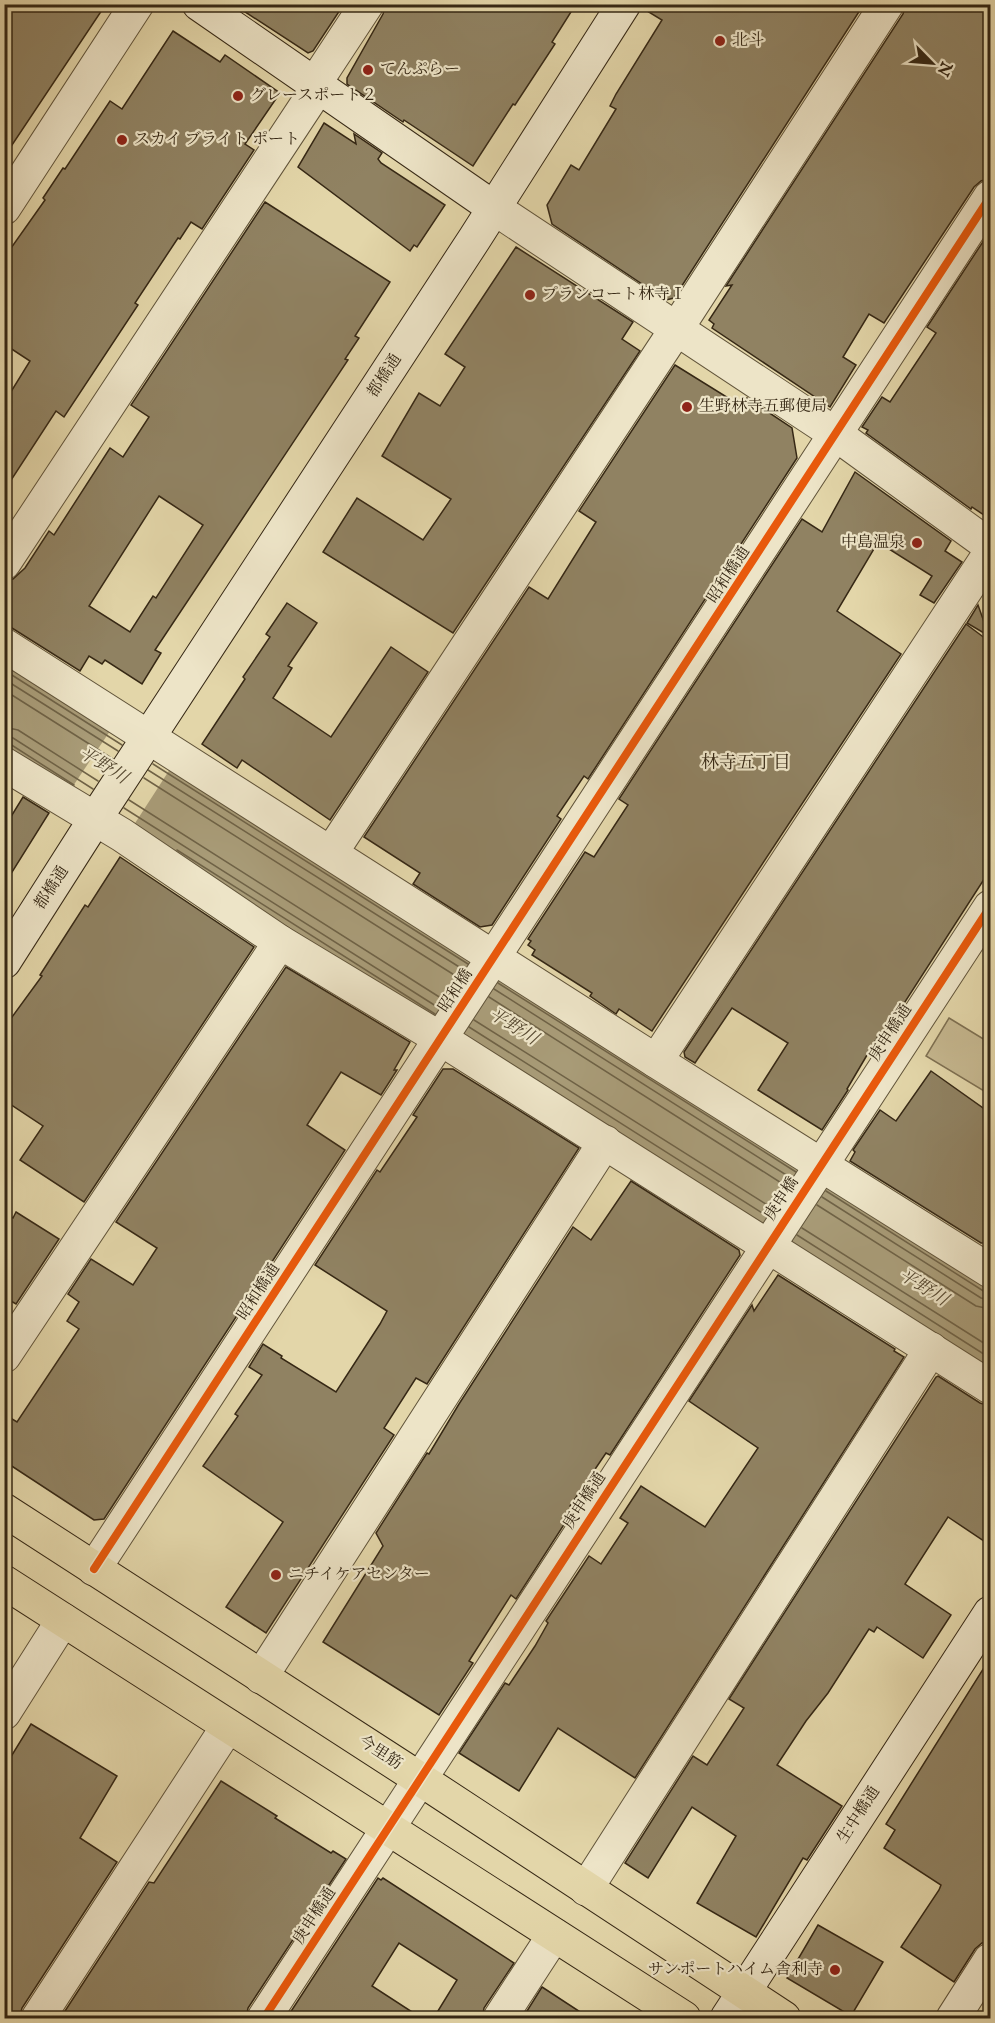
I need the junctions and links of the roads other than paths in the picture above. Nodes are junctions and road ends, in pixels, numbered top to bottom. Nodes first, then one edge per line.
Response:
1 (137, 4) edge
2 (199, 4) edge
3 (367, 4) edge
4 (624, 4) edge
5 (887, 4) edge
6 (317, 85) junction
7 (990, 198) edge
8 (4, 208) edge
9 (494, 208) junction
10 (677, 328) junction
11 (837, 435) junction
12 (990, 546) edge
13 (990, 553) edge
14 (4, 563) edge
15 (4, 645) edge
16 (146, 741) junction
17 (4, 764) edge
18 (97, 816) junction
19 (331, 853) junction
20 (990, 907) edge
21 (280, 942) junction
22 (491, 961) junction
23 (4, 962) edge
24 (443, 1035) junction
25 (656, 1061) junction
26 (604, 1142) junction
27 (818, 1169) junction
28 (770, 1243) junction
29 (989, 1266) edge
30 (931, 1349) junction
31 (4, 1356) edge
32 (990, 1388) edge
33 (4, 1510) edge
34 (94, 1569) junction
35 (4, 1582) edge
36 (990, 1612) edge
37 (63, 1620) junction
38 (261, 1677) junction
39 (4, 1713) edge
40 (228, 1726) junction
41 (420, 1779) junction
42 (388, 1828) junction
43 (586, 1889) junction
44 (554, 1935) junction
45 (990, 1960) edge
46 (736, 2005) edge
47 (38, 2019) edge
48 (264, 2019) edge
49 (500, 2019) edge
50 (684, 2019) edge
51 (784, 2019) edge
52 (953, 2019) edge

1 - 8 street
2 - 6 street
3 - 6 street
4 - 9 street, 都橋通
5 - 10 street
6 - 9 street
6 - 14 street
7 - 11 street, 昭和橋通
9 - 10 street
9 - 16 street, 都橋通
10 - 11 street
10 - 19 street
11 - 12 street
11 - 22 street, 昭和橋通
13 - 25 street
15 - 16 street
16 - 18 street, 都橋通
16 - 19 street
17 - 18 street
18 - 21 street
18 - 23 street, 都橋通
19 - 22 street
20 - 27 street, 庚申橋通
21 - 24 street
21 - 31 street
22 - 24 street, 昭和橋
22 - 25 street
24 - 26 street
24 - 34 street, 昭和橋通
25 - 27 street
26 - 28 street
26 - 38 street
27 - 28 street, 庚申橋
27 - 29 street
28 - 30 street
28 - 41 street, 庚申橋通
30 - 32 street
30 - 43 street
33 - 34 main road, 今里筋
34 - 38 main road, 今里筋
35 - 37 main road
36 - 46 street, 生中橋通
37 - 39 street
37 - 40 main road
38 - 41 main road, 今里筋
40 - 42 main road
40 - 47 street
41 - 42 street, 庚申橋通
41 - 43 main road, 今里筋
42 - 44 main road
42 - 48 street, 庚申橋通
43 - 46 main road, 今里筋
44 - 49 street
44 - 50 main road
45 - 52 street
46 - 51 main road, 今里筋

